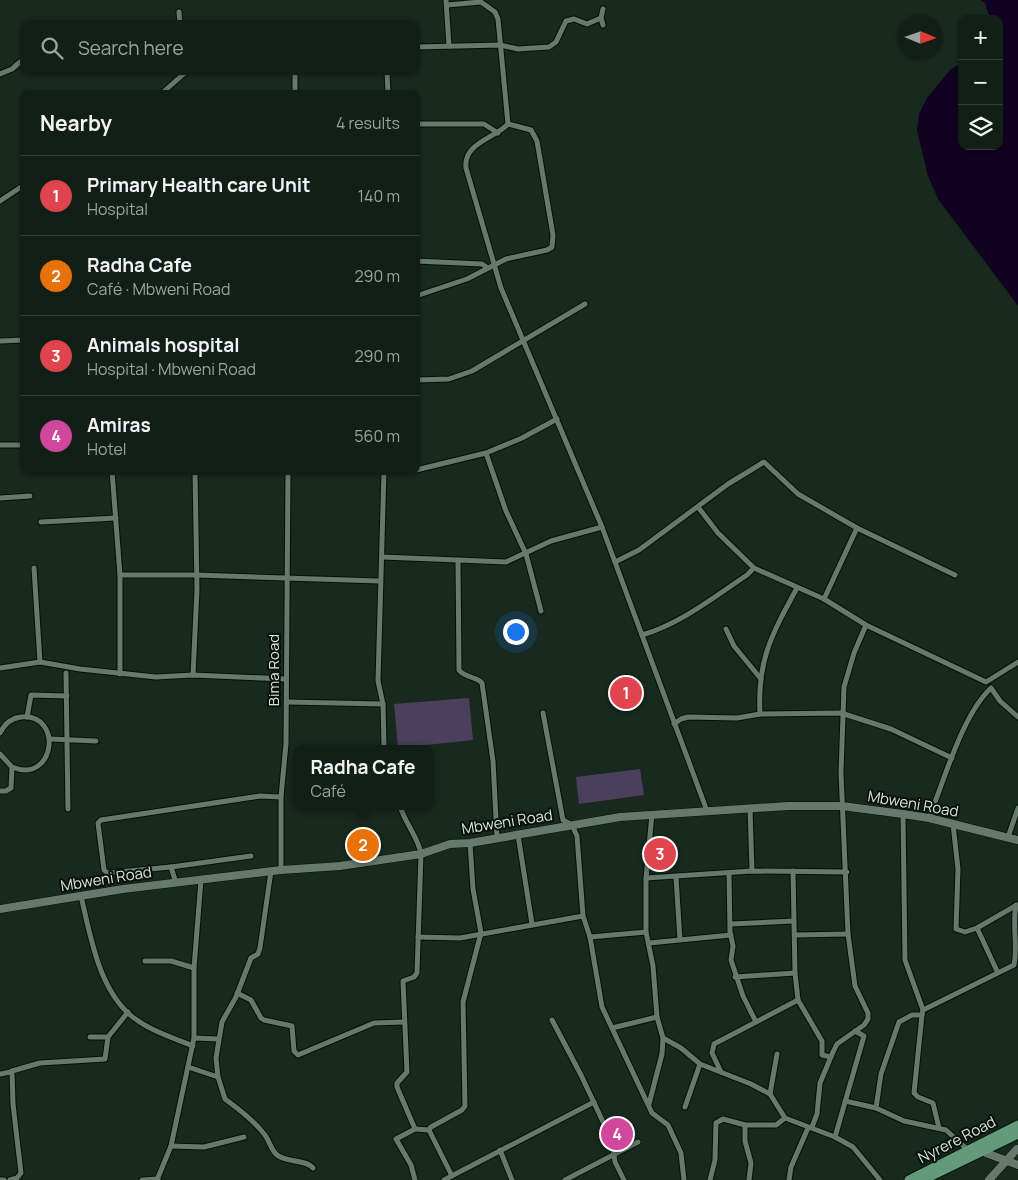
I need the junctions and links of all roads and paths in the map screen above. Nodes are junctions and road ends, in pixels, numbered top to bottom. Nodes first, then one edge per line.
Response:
1 (447, 2) edge
2 (603, 8) dead end
3 (179, 12) dead end
4 (601, 18) junction
5 (180, 20) edge
6 (603, 25) dead end
7 (500, 45) junction
8 (449, 46) junction
9 (420, 47) edge
10 (20, 62) dead end
11 (0, 74) edge
12 (182, 75) edge
13 (294, 75) edge
14 (387, 75) edge
15 (166, 90) edge
16 (295, 90) edge
17 (388, 90) edge
18 (420, 124) edge
19 (508, 124) junction
20 (498, 133) junction
21 (20, 188) edge
22 (0, 202) edge
23 (420, 261) edge
24 (490, 266) junction
25 (420, 295) edge
26 (585, 304) dead end
27 (20, 340) edge
28 (0, 341) edge
29 (523, 343) junction
30 (420, 380) edge
31 (557, 419) junction
32 (0, 445) edge
33 (20, 445) edge
34 (486, 453) junction
35 (420, 469) edge
36 (112, 475) edge
37 (195, 475) edge
38 (288, 475) edge
39 (384, 475) edge
40 (30, 496) dead end
41 (0, 498) edge
42 (698, 507) junction
43 (116, 518) junction
44 (41, 522) dead end
45 (602, 526) junction
46 (857, 528) junction
47 (526, 554) junction
48 (382, 557) junction
49 (458, 560) junction
50 (615, 562) junction
51 (34, 568) dead end
52 (754, 568) junction
53 (196, 575) junction
54 (955, 575) dead end
55 (120, 576) junction
56 (287, 578) junction
57 (380, 581) junction
58 (797, 588) junction
59 (824, 600) junction
60 (541, 611) dead end
61 (866, 625) junction
62 (726, 629) dead end
63 (642, 635) junction
64 (40, 662) junction
65 (1018, 662) edge
66 (0, 668) edge
67 (66, 673) dead end
68 (120, 674) junction
69 (194, 675) junction
70 (760, 679) junction
71 (286, 680) junction
72 (986, 682) junction
73 (991, 688) junction
74 (67, 696) junction
75 (287, 702) junction
76 (383, 704) junction
77 (542, 713) dead end
78 (841, 713) junction
79 (760, 714) junction
80 (27, 717) junction
81 (1018, 717) edge
82 (674, 724) junction
83 (1, 730) edge
84 (50, 739) junction
85 (67, 740) junction
86 (96, 741) dead end
87 (384, 745) edge
88 (0, 754) edge
89 (952, 758) junction
90 (12, 767) junction
91 (0, 791) edge
92 (281, 796) junction
93 (842, 806) junction
94 (750, 808) junction
95 (1018, 808) edge
96 (68, 809) dead end
97 (402, 810) edge
98 (707, 811) junction
99 (652, 814) junction
100 (902, 814) junction
101 (929, 818) junction
102 (953, 824) junction
103 (572, 825) junction
104 (518, 835) junction
105 (1008, 837) junction
106 (497, 838) junction
107 (1018, 840) edge
108 (470, 844) junction
109 (421, 854) junction
110 (251, 856) dead end
111 (171, 867) junction
112 (281, 870) junction
113 (271, 871) junction
114 (752, 872) junction
115 (793, 872) junction
116 (847, 872) junction
117 (729, 873) junction
118 (676, 877) junction
119 (646, 878) junction
120 (201, 880) junction
121 (176, 883) junction
122 (81, 896) junction
123 (1017, 905) edge
124 (0, 909) edge
125 (583, 916) junction
126 (794, 921) junction
127 (532, 924) junction
128 (731, 924) junction
129 (977, 928) junction
130 (646, 932) junction
131 (481, 933) junction
132 (848, 934) junction
133 (731, 935) junction
134 (795, 935) junction
135 (418, 937) junction
136 (590, 937) junction
137 (680, 940) junction
138 (649, 943) junction
139 (145, 961) dead end
140 (194, 968) junction
141 (997, 972) junction
142 (795, 973) junction
143 (735, 977) junction
144 (237, 993) junction
145 (798, 1000) junction
146 (128, 1012) junction
147 (923, 1012) junction
148 (657, 1017) junction
149 (552, 1020) dead end
150 (404, 1022) junction
151 (756, 1022) junction
152 (612, 1028) junction
153 (855, 1031) junction
154 (108, 1036) junction
155 (90, 1037) dead end
156 (194, 1038) junction
157 (663, 1038) junction
158 (218, 1039) junction
159 (193, 1046) junction
160 (777, 1054) dead end
161 (831, 1058) junction
162 (700, 1064) junction
163 (188, 1067) junction
164 (11, 1072) junction
165 (721, 1072) junction
166 (0, 1074) edge
167 (218, 1077) junction
168 (770, 1094) junction
169 (594, 1102) junction
170 (845, 1102) junction
171 (649, 1104) junction
172 (685, 1107) dead end
173 (876, 1108) junction
174 (784, 1118) junction
175 (744, 1125) junction
176 (1018, 1125) edge
177 (808, 1128) junction
178 (939, 1128) junction
179 (414, 1129) junction
180 (430, 1130) junction
181 (1012, 1134) edge
182 (244, 1137) dead end
183 (835, 1137) junction
184 (638, 1142) dead end
185 (172, 1146) junction
186 (980, 1147) junction
187 (500, 1150) junction
188 (968, 1150) junction
189 (1017, 1150) edge
190 (614, 1154) junction
191 (1006, 1160) junction
192 (1018, 1165) edge
193 (313, 1168) dead end
194 (452, 1176) junction
195 (0, 1180) edge
196 (4, 1180) edge
197 (10, 1180) edge
198 (142, 1180) edge
199 (158, 1180) edge
200 (415, 1180) edge
201 (444, 1180) edge
202 (512, 1180) edge
203 (565, 1180) edge
204 (624, 1180) edge
205 (684, 1180) edge
206 (710, 1180) edge
207 (749, 1180) edge
208 (789, 1180) edge
209 (880, 1180) edge
210 (909, 1180) edge
211 (924, 1180) edge
212 (989, 1180) edge

1 - 7 street
1 - 8 street
2 - 4 street
3 - 5 street
4 - 6 street
4 - 7 street
7 - 8 street
7 - 19 street
8 - 9 street
10 - 11 street
12 - 15 street
13 - 16 street
14 - 17 street
18 - 20 street
19 - 20 street
19 - 24 street
20 - 24 street
21 - 22 street
23 - 24 street
24 - 25 street
24 - 29 street
26 - 29 street
27 - 28 street
29 - 30 street
29 - 31 street
31 - 34 street
31 - 45 street
32 - 33 street
34 - 35 street
34 - 47 street
36 - 43 street
37 - 53 street
38 - 56 street, Bima Road
39 - 48 street
40 - 41 street
42 - 46 street
42 - 50 street
42 - 52 street
43 - 44 street
43 - 55 street
45 - 47 street
45 - 50 street
46 - 54 street
46 - 59 street
47 - 49 street
47 - 60 street
48 - 49 street
48 - 57 street
49 - 106 street
50 - 63 street
51 - 64 street
52 - 58 street
52 - 63 street
53 - 55 street
53 - 56 street
53 - 69 street
55 - 68 street
56 - 57 street
56 - 71 street, Bima Road
57 - 76 street
58 - 59 street
58 - 70 street
59 - 61 street
61 - 72 street
61 - 78 street
62 - 70 street
63 - 82 street
64 - 66 street
64 - 68 street
65 - 72 street
67 - 74 street
68 - 69 street
69 - 71 street
70 - 79 street
71 - 75 street, Bima Road
72 - 73 street
73 - 81 street
73 - 89 street
74 - 80 street
74 - 85 street
75 - 76 street
75 - 92 street, Bima Road
76 - 87 street
77 - 103 street
78 - 79 street
78 - 89 street
78 - 93 street
79 - 82 street
80 - 83 street
80 - 84 street
82 - 98 street
84 - 85 street
84 - 90 street
85 - 86 street
85 - 96 street
88 - 90 street
89 - 101 street
90 - 91 street
92 - 111 street
92 - 112 street, Bima Road
93 - 94 street, Mbweni Road
93 - 100 street, Mbweni Road
93 - 116 street
94 - 98 street, Mbweni Road
94 - 114 street
95 - 105 street
97 - 109 street
98 - 99 street, Mbweni Road
99 - 103 street, Mbweni Road
99 - 119 street
100 - 101 street, Mbweni Road
100 - 147 street
101 - 102 street, Mbweni Road
102 - 105 street, Mbweni Road
102 - 129 street
103 - 104 street, Mbweni Road
103 - 125 street
104 - 106 street, Mbweni Road
104 - 127 street
105 - 107 street, Mbweni Road
106 - 108 street, Mbweni Road
108 - 109 street, Mbweni Road
108 - 131 street
109 - 112 street, Mbweni Road
109 - 135 street
110 - 111 street
111 - 121 street
112 - 113 street, Mbweni Road
113 - 120 street, Mbweni Road
113 - 144 street
114 - 115 street
114 - 117 street
115 - 116 street
115 - 126 street
116 - 132 street
117 - 118 street
117 - 128 street
118 - 119 street
118 - 137 street
119 - 130 street
120 - 121 street, Mbweni Road
120 - 140 street
121 - 122 street, Mbweni Road
122 - 124 street, Mbweni Road
122 - 146 street
123 - 129 street
123 - 141 street
125 - 127 street
125 - 136 street
126 - 128 street
126 - 134 street
127 - 131 street
128 - 133 street
129 - 141 street
130 - 136 street
130 - 138 street
131 - 135 street
131 - 180 street
132 - 134 street
132 - 153 street
133 - 137 street
133 - 143 street
134 - 142 street
135 - 150 street
136 - 152 street
137 - 138 street
138 - 148 street
139 - 140 street
140 - 156 street
141 - 147 street
142 - 143 street
142 - 145 street
143 - 151 street
144 - 150 street
144 - 158 street
145 - 151 street
145 - 161 street
146 - 154 street
146 - 159 street
147 - 173 street
147 - 178 street
148 - 152 street
148 - 157 street
149 - 169 street
150 - 179 street
151 - 165 street
152 - 171 street
153 - 161 street
153 - 170 street
154 - 155 street
154 - 164 street
156 - 158 street
156 - 159 street
157 - 162 street
157 - 171 street
158 - 167 street
159 - 163 street
160 - 168 street
161 - 177 street
162 - 165 street
162 - 172 street
163 - 167 street
163 - 185 street
164 - 166 street
164 - 197 street
165 - 168 street
167 - 193 street
168 - 174 street
169 - 187 street
169 - 190 street
170 - 173 street
170 - 183 street
171 - 205 street
173 - 178 street
174 - 175 street
174 - 177 street
175 - 206 street
175 - 207 street
176 - 181 main road, Nyrere Road
177 - 183 street
177 - 208 street
178 - 188 street
179 - 180 street
179 - 200 street
180 - 194 street
181 - 186 main road, Nyrere Road
181 - 189 street
182 - 185 street
183 - 209 street
184 - 190 street
185 - 199 street
186 - 188 main road, Nyrere Road
186 - 191 street
186 - 211 main road, Nyrere Road
187 - 194 street
187 - 202 street
188 - 210 main road, Nyrere Road
189 - 191 street
190 - 203 street
190 - 204 street
191 - 192 street
191 - 212 street
194 - 201 street
195 - 196 street
198 - 199 street

